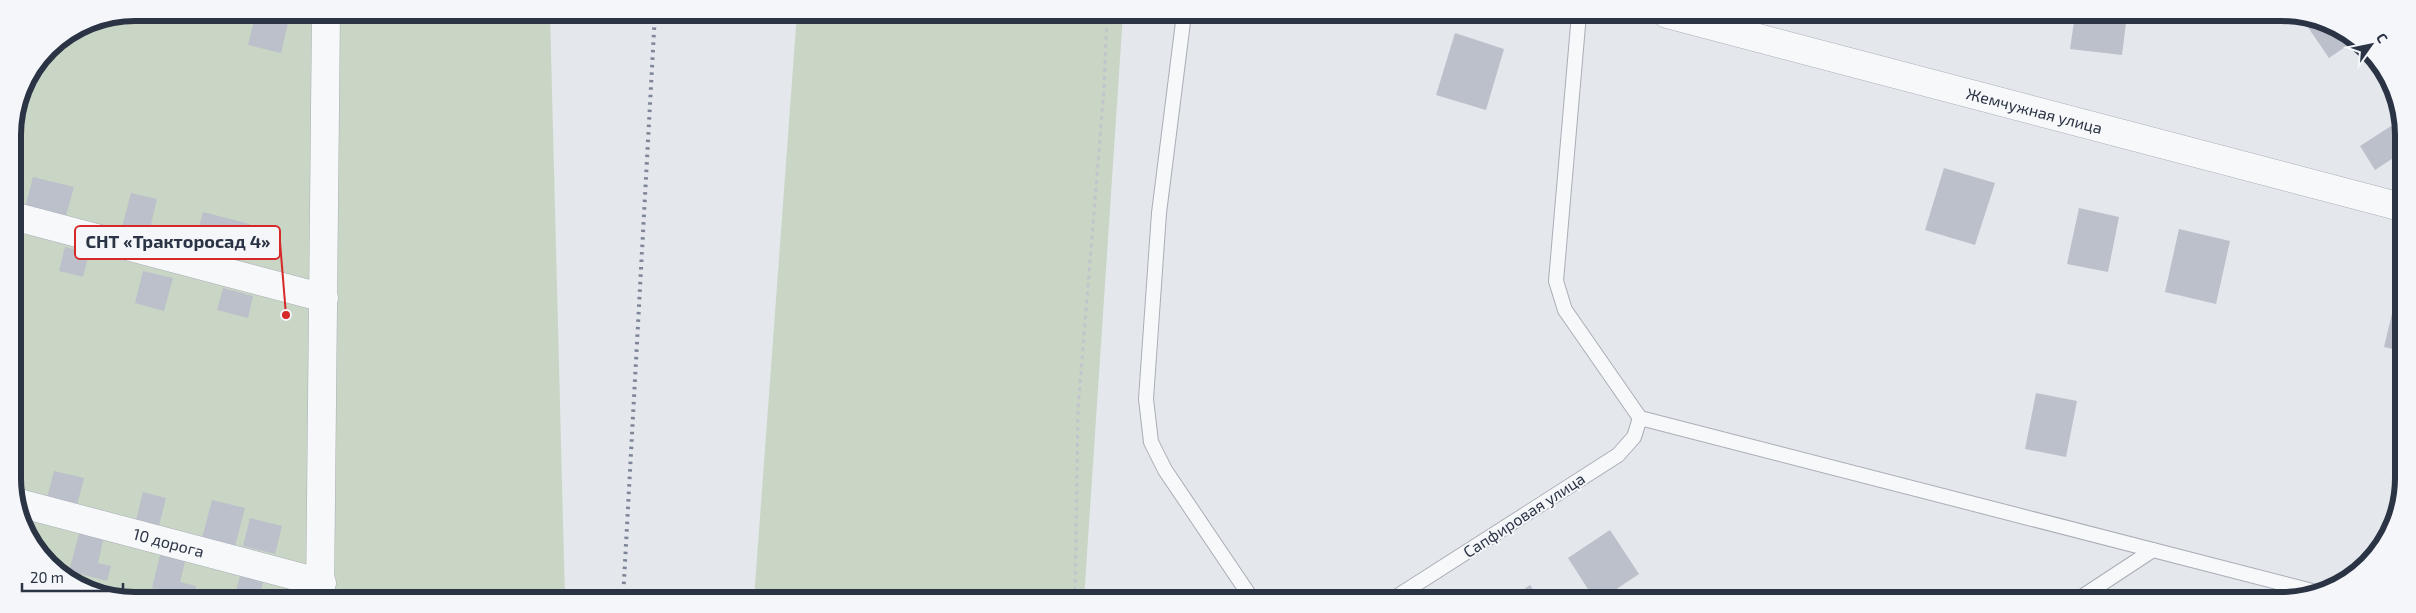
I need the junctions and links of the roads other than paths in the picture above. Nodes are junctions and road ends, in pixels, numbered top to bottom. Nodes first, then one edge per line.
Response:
1 (326, 21) edge
2 (1183, 21) edge
3 (1578, 21) edge
4 (1694, 21) edge
5 (2395, 205) edge
6 (21, 218) edge
7 (324, 298) junction
8 (1640, 418) junction
9 (24, 505) edge
10 (2153, 550) junction
11 (2305, 589) edge
12 (321, 590) edge
13 (1247, 592) edge
14 (1404, 592) edge
15 (2089, 592) edge

1 - 7 street
2 - 13 lane
3 - 8 lane
4 - 5 street, Жемчужная улица
6 - 7 street
7 - 12 street
8 - 10 lane
8 - 14 lane, Сапфировая улица
9 - 12 street, 10 дорога
10 - 11 lane
10 - 15 lane

